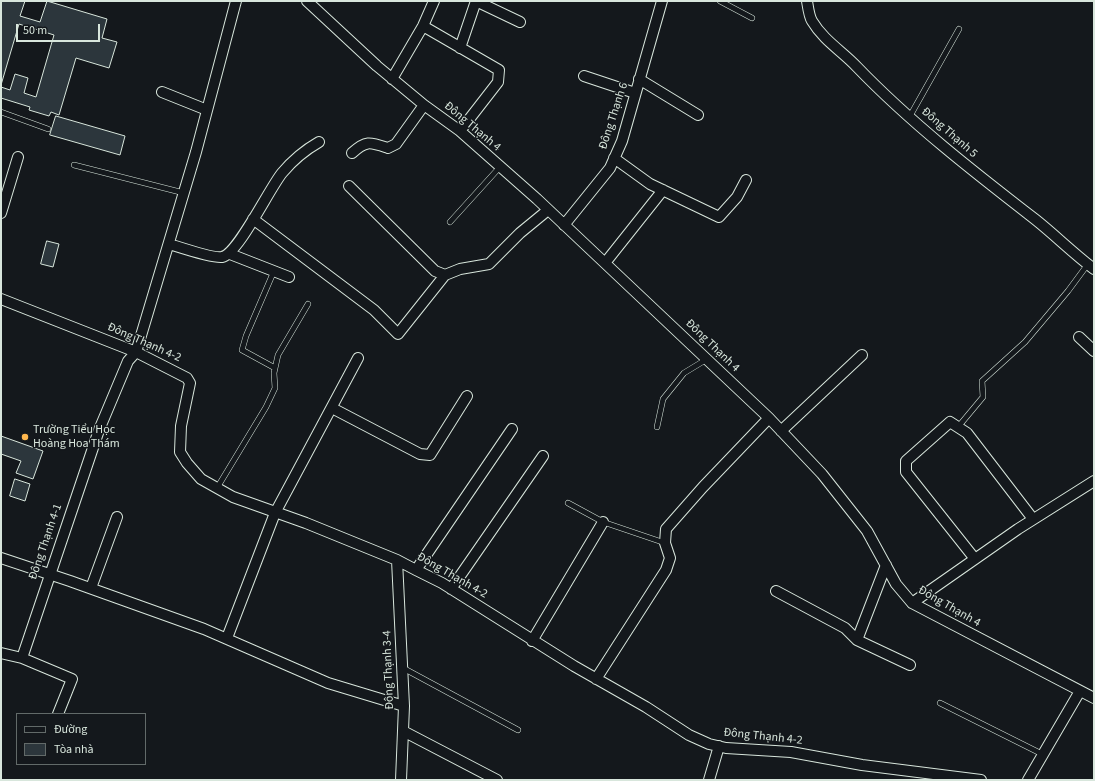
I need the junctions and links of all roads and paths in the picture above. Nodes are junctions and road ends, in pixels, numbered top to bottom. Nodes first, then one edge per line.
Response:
1 (236, 1) edge
2 (307, 1) edge
3 (434, 1) edge
4 (662, 1) edge
5 (720, 1) edge
6 (807, 1) edge
7 (752, 18) dead end
8 (520, 22) dead end
9 (423, 26) junction
10 (959, 29) dead end
11 (460, 48) junction
12 (584, 76) dead end
13 (392, 79) junction
14 (639, 79) junction
15 (162, 92) dead end
16 (635, 93) junction
17 (424, 105) junction
18 (208, 110) junction
19 (1, 112) edge
20 (698, 115) dead end
21 (910, 116) junction
22 (48, 129) dead end
23 (460, 131) junction
24 (319, 142) dead end
25 (352, 153) dead end
26 (18, 157) dead end
27 (614, 158) junction
28 (74, 165) dead end
29 (499, 168) junction
30 (746, 180) dead end
31 (349, 186) dead end
32 (663, 190) junction
33 (184, 193) junction
34 (548, 210) junction
35 (1, 213) edge
36 (253, 219) junction
37 (450, 222) dead end
38 (564, 225) junction
39 (169, 244) junction
40 (230, 254) junction
41 (605, 263) junction
42 (1091, 267) edge
43 (274, 271) junction
44 (445, 275) junction
45 (289, 277) dead end
46 (1, 299) edge
47 (308, 304) dead end
48 (1079, 337) dead end
49 (1094, 351) edge
50 (136, 352) junction
51 (862, 355) dead end
52 (358, 358) dead end
53 (707, 359) junction
54 (275, 368) junction
55 (467, 396) dead end
56 (332, 408) junction
57 (769, 418) junction
58 (657, 427) dead end
59 (958, 427) junction
60 (512, 429) dead end
61 (781, 431) junction
62 (543, 456) dead end
63 (1094, 481) edge
64 (217, 488) junction
65 (568, 503) dead end
66 (275, 513) junction
67 (117, 518) dead end
68 (1033, 519) junction
69 (603, 522) junction
70 (665, 543) junction
71 (1, 558) edge
72 (975, 559) junction
73 (397, 560) junction
74 (886, 565) junction
75 (416, 570) junction
76 (49, 574) junction
77 (91, 588) junction
78 (451, 589) junction
79 (776, 591) dead end
80 (912, 603) junction
81 (227, 638) junction
82 (857, 640) junction
83 (532, 641) junction
84 (1, 653) edge
85 (22, 658) junction
86 (910, 665) dead end
87 (402, 668) junction
88 (596, 679) junction
89 (1080, 691) junction
90 (1094, 698) edge
91 (940, 703) dead end
92 (404, 706) junction
93 (58, 713) edge
94 (403, 730) junction
95 (518, 730) dead end
96 (718, 746) junction
97 (1042, 754) junction
98 (401, 780) edge
99 (497, 780) edge
100 (709, 780) edge
101 (981, 780) edge
102 (1028, 780) edge

1 - 18 street, Đông Thạnh 4-1
2 - 13 street, Đông Thạnh 4
3 - 9 street
4 - 14 street, Đông Thạnh 6
5 - 7 lane
6 - 21 street, Đông Thạnh 5
8 - 11 street
9 - 11 street
9 - 13 street
10 - 21 lane
11 - 23 street
12 - 16 street
13 - 17 street, Đông Thạnh 4
14 - 16 street, Đông Thạnh 6
14 - 20 street
15 - 18 street
16 - 27 street, Đông Thạnh 6
17 - 23 street, Đông Thạnh 4
17 - 25 street
18 - 33 street, Đông Thạnh 4-1
19 - 22 lane
21 - 42 street, Đông Thạnh 5
23 - 29 street, Đông Thạnh 4
24 - 36 street
26 - 35 street
27 - 32 street
27 - 38 street, Đông Thạnh 6
28 - 33 lane
29 - 34 street, Đông Thạnh 4
29 - 37 lane
30 - 32 street
31 - 44 street
32 - 41 street
33 - 39 street, Đông Thạnh 4-1
34 - 38 street, Đông Thạnh 4
34 - 44 street
36 - 40 street
36 - 44 street
38 - 41 street, Đông Thạnh 4
39 - 40 street
39 - 50 street, Đông Thạnh 4-1
40 - 43 street
41 - 53 street, Đông Thạnh 4
42 - 59 lane
43 - 45 street
43 - 54 lane
46 - 50 street, Đông Thạnh 4-2
47 - 54 lane
48 - 49 street
50 - 64 street, Đông Thạnh 4-2
50 - 76 street, Đông Thạnh 4-1
51 - 61 street
52 - 56 street
53 - 57 street, Đông Thạnh 4
53 - 58 lane
54 - 64 lane
55 - 56 street
56 - 66 street
57 - 61 street, Đông Thạnh 4
57 - 70 street
59 - 68 street
59 - 72 street
60 - 75 street
61 - 74 street, Đông Thạnh 4
62 - 78 street
63 - 68 street
64 - 66 street, Đông Thạnh 4-2
65 - 69 lane
66 - 73 street, Đông Thạnh 4-2
66 - 81 street
67 - 77 street
68 - 72 street
69 - 70 lane
69 - 83 street
70 - 88 street
71 - 76 street
72 - 80 street
73 - 75 street, Đông Thạnh 4-2
73 - 87 street, Đông Thạnh 3-4
74 - 80 street, Đông Thạnh 4
74 - 82 street
75 - 78 street, Đông Thạnh 4-2
76 - 77 street
76 - 85 street, Đông Thạnh 4-1
77 - 81 street
78 - 83 street, Đông Thạnh 4-2
79 - 82 street
80 - 89 street, Đông Thạnh 4
81 - 92 street
82 - 86 street
83 - 88 street, Đông Thạnh 4-2
84 - 85 street
85 - 93 street
87 - 92 street, Đông Thạnh 3-4
87 - 95 lane
88 - 96 street, Đông Thạnh 4-2
89 - 90 street, Đông Thạnh 4
89 - 97 street
91 - 97 lane
92 - 94 street, Đông Thạnh 3-4
94 - 98 street, Đông Thạnh 3-4
94 - 99 street
96 - 100 street
96 - 101 street, Đông Thạnh 4-2
97 - 102 street

